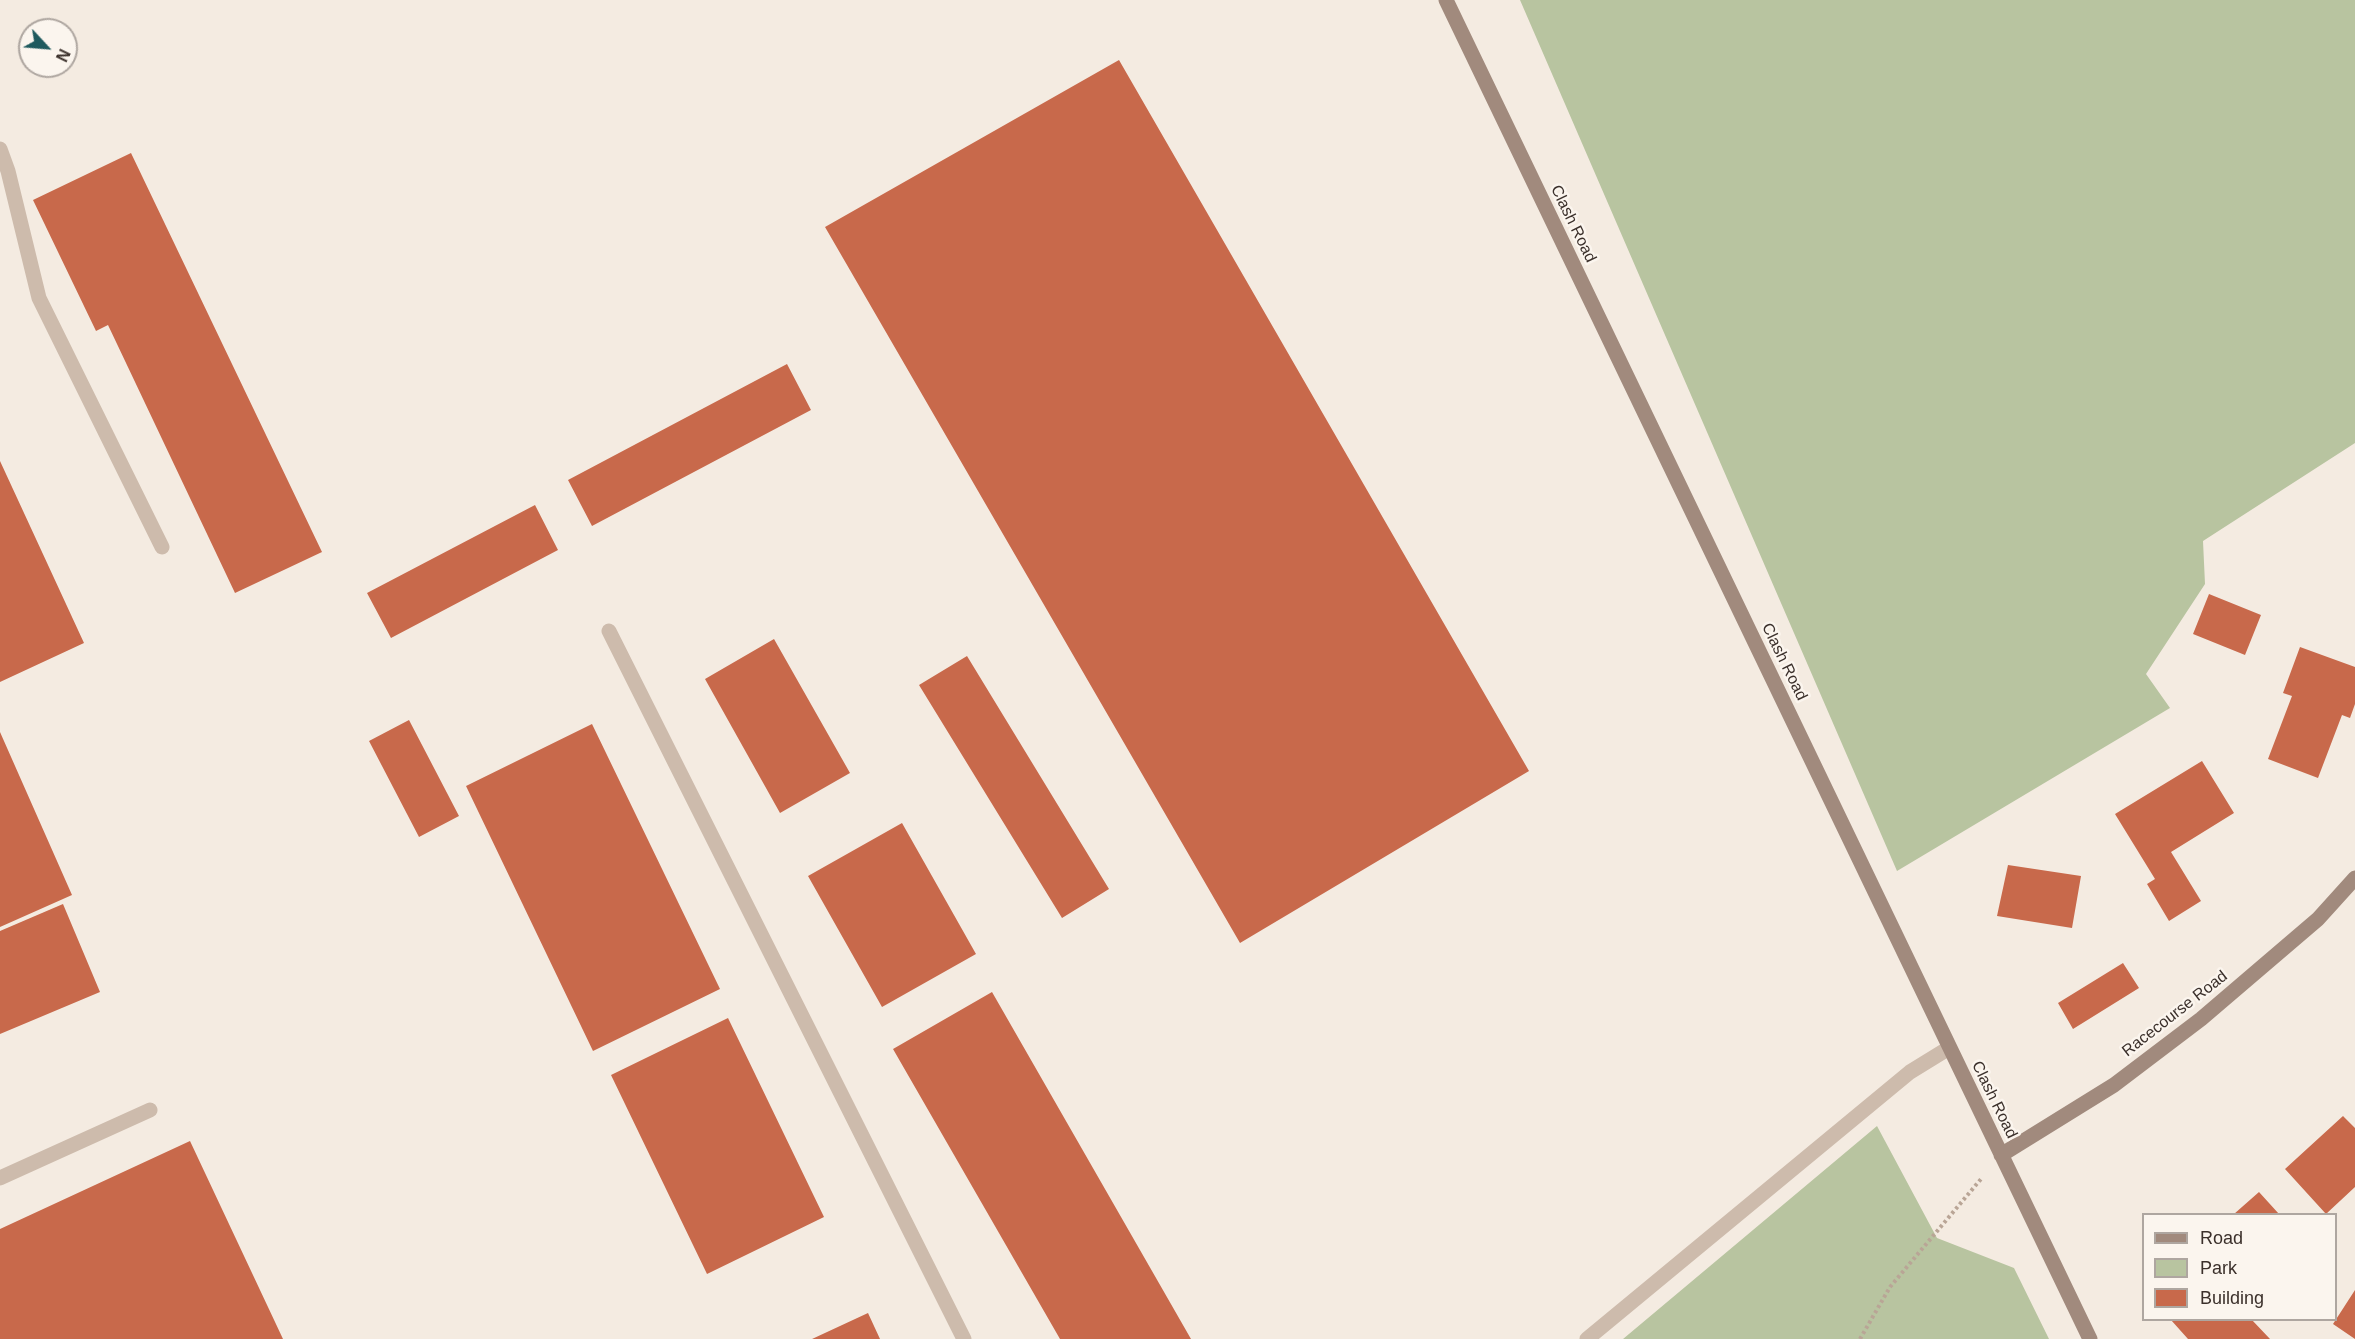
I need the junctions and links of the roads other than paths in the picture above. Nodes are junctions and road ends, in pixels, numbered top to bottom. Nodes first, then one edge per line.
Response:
1 (1446, 0) edge
2 (0, 149) edge
3 (162, 547) dead end
4 (609, 631) dead end
5 (2355, 878) edge
6 (1949, 1048) junction
7 (150, 1110) dead end
8 (2001, 1155) junction
9 (0, 1178) edge
10 (964, 1339) edge
11 (1587, 1339) edge
12 (2090, 1339) edge

1 - 6 street, Clash Road
2 - 3 street
4 - 10 street
5 - 8 street, Racecourse Road
6 - 8 street, Clash Road
6 - 11 street
7 - 9 street
8 - 12 street, Clash Road

